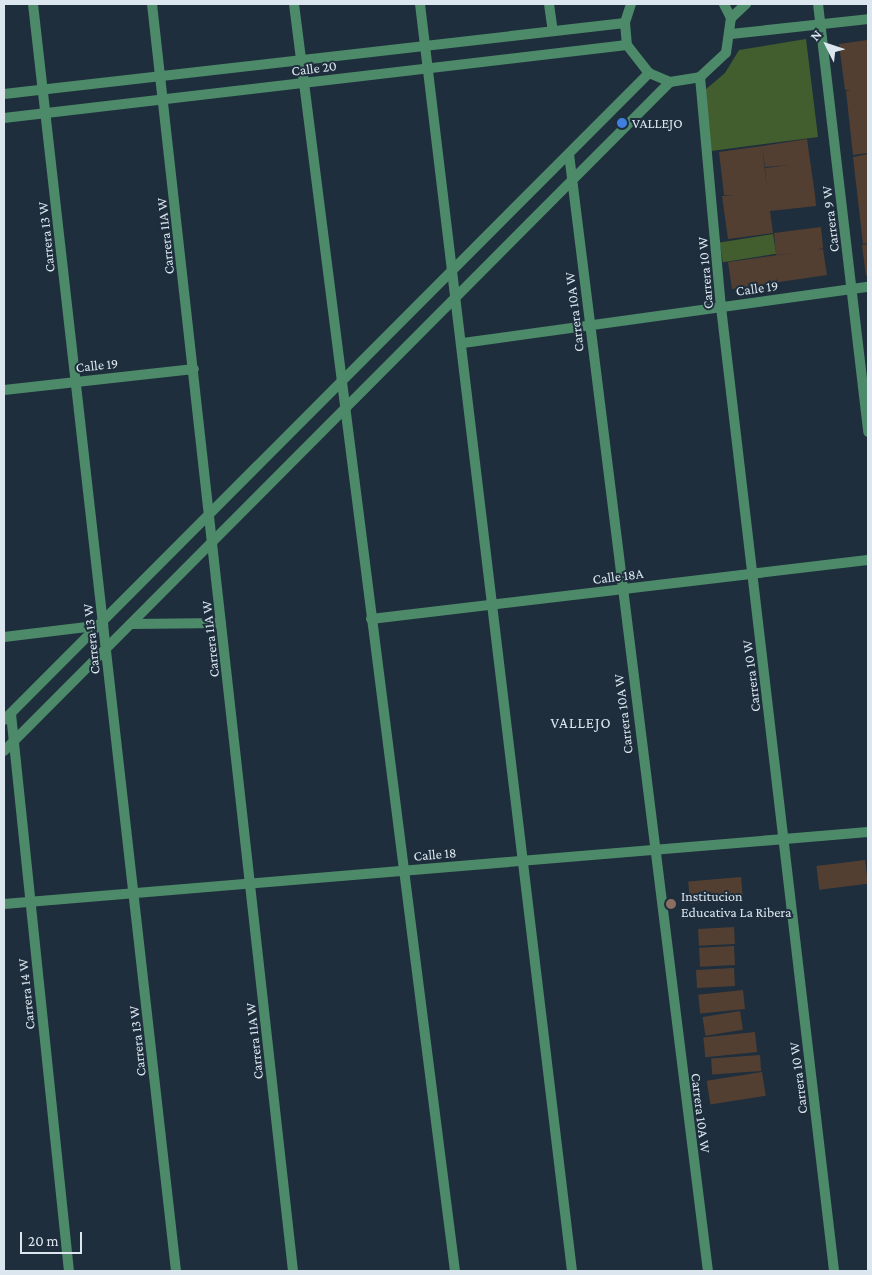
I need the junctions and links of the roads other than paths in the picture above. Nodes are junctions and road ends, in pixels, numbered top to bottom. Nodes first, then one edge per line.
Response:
1 (34, 4) edge
2 (152, 4) edge
3 (294, 4) edge
4 (420, 4) edge
5 (549, 4) edge
6 (631, 4) edge
7 (724, 4) edge
8 (746, 4) edge
9 (818, 4) edge
10 (731, 18) junction
11 (868, 19) edge
12 (625, 23) junction
13 (821, 24) junction
14 (553, 31) junction
15 (731, 34) junction
16 (627, 45) junction
17 (425, 46) junction
18 (301, 60) junction
19 (428, 68) junction
20 (649, 74) junction
21 (161, 76) junction
22 (700, 77) junction
23 (670, 82) junction
24 (304, 83) junction
25 (43, 90) junction
26 (4, 94) edge
27 (164, 100) junction
28 (46, 114) junction
29 (4, 118) edge
30 (569, 154) junction
31 (572, 180) junction
32 (453, 270) junction
33 (868, 287) edge
34 (852, 289) junction
35 (458, 295) junction
36 (721, 307) junction
37 (589, 325) junction
38 (463, 342) junction
39 (194, 369) junction
40 (345, 379) junction
41 (76, 382) junction
42 (4, 390) edge
43 (346, 407) junction
44 (868, 432) edge
45 (212, 512) junction
46 (214, 540) junction
47 (868, 560) edge
48 (753, 573) junction
49 (622, 589) junction
50 (493, 604) junction
51 (371, 619) junction
52 (131, 624) junction
53 (221, 624) junction
54 (103, 625) junction
55 (4, 637) edge
56 (106, 645) junction
57 (7, 717) edge
58 (12, 743) junction
59 (4, 751) edge
60 (868, 832) edge
61 (784, 839) junction
62 (654, 850) junction
63 (521, 861) junction
64 (403, 871) junction
65 (250, 884) junction
66 (134, 893) junction
67 (30, 902) junction
68 (4, 904) edge
69 (69, 1271) edge
70 (176, 1271) edge
71 (293, 1271) edge
72 (455, 1271) edge
73 (572, 1271) edge
74 (708, 1271) edge
75 (834, 1271) edge

1 - 25 street, Carrera 13 W
2 - 21 street, Carrera 11A W
3 - 18 street
4 - 17 street
5 - 14 street
6 - 12 street
7 - 10 street
8 - 10 street
9 - 13 street, Carrera 9 W
10 - 15 street
11 - 13 street
12 - 14 street, Calle 20
12 - 16 street
13 - 15 street
13 - 34 street, Carrera 9 W
14 - 17 street, Calle 20
15 - 22 street
16 - 19 street, Calle 20
16 - 20 street
17 - 18 street, Calle 20
17 - 19 street
18 - 21 street, Calle 20
18 - 24 street
19 - 24 street, Calle 20
19 - 32 street
20 - 23 street
20 - 30 street
21 - 25 street, Calle 20
21 - 27 street, Carrera 11A W
22 - 23 street
22 - 36 street, Carrera 10 W
23 - 31 street
24 - 27 street, Calle 20
24 - 40 street
25 - 26 street, Calle 20
25 - 28 street, Carrera 13 W
27 - 28 street, Calle 20
27 - 39 street, Carrera 11A W
28 - 29 street, Calle 20
28 - 41 street, Carrera 13 W
30 - 31 street, Carrera 10A W
30 - 32 street
31 - 35 street
31 - 37 street, Carrera 10A W
32 - 35 street
32 - 40 street
33 - 34 street, Calle 19
34 - 36 street, Calle 19
34 - 44 street, Carrera 9 W
35 - 38 street
35 - 43 street
36 - 37 street, Calle 19
36 - 48 street, Carrera 10 W
37 - 38 street, Calle 19
37 - 49 street, Carrera 10A W
38 - 50 street
39 - 41 street, Calle 19
39 - 45 street, Carrera 11A W
40 - 43 street
40 - 45 street
41 - 42 street, Calle 19
41 - 54 street, Carrera 13 W
43 - 46 street
43 - 51 street
45 - 46 street, Carrera 11A W
45 - 54 street
46 - 52 street
46 - 53 street, Carrera 11A W
47 - 48 street, Calle 18A
48 - 49 street, Calle 18A
48 - 61 street, Carrera 10 W
49 - 50 street, Calle 18A
49 - 62 street, Carrera 10A W
50 - 51 street, Calle 18A
50 - 63 street
51 - 64 street
52 - 53 street
52 - 56 street
53 - 65 street, Carrera 11A W
54 - 55 street
54 - 56 street, Carrera 13 W
54 - 57 street
56 - 58 street
56 - 66 street, Carrera 13 W
57 - 58 street, Carrera 14 W
58 - 59 street
58 - 67 street, Carrera 14 W
60 - 61 street, Calle 18
61 - 62 street, Calle 18
61 - 75 street, Carrera 10 W
62 - 63 street, Calle 18
62 - 74 street, Carrera 10A W
63 - 64 street, Calle 18
63 - 73 street
64 - 65 street, Calle 18
64 - 72 street
65 - 66 street, Calle 18
65 - 71 street, Carrera 11A W
66 - 67 street, Calle 18
66 - 70 street, Carrera 13 W
67 - 68 street, Calle 18
67 - 69 street, Carrera 14 W

